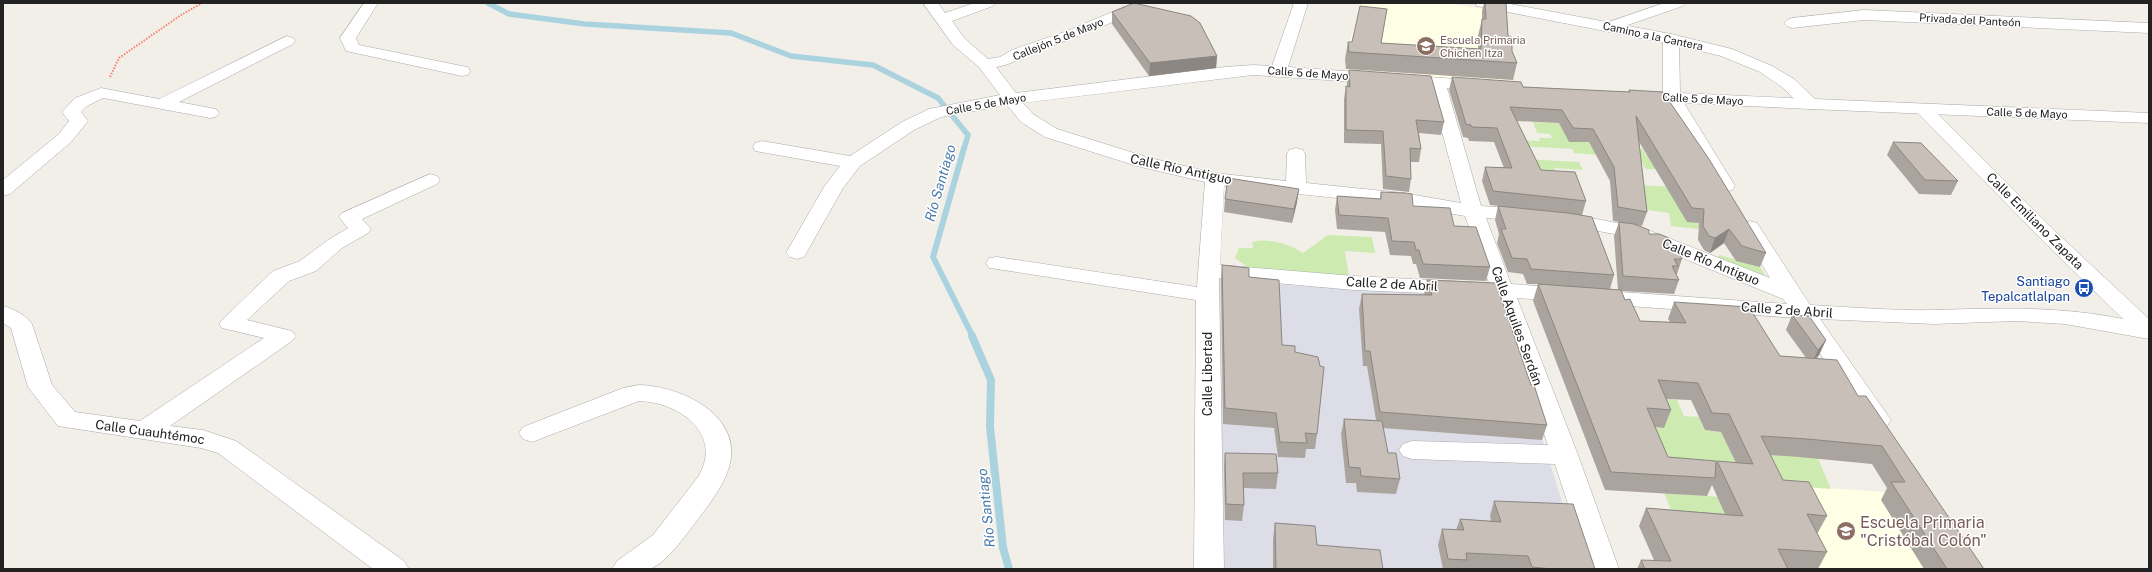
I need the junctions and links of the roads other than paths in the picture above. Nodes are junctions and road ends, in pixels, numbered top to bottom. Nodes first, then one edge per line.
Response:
1 (371, 3) edge
2 (930, 3) edge
3 (988, 3) edge
4 (1301, 3) edge
5 (1678, 3) edge
6 (1492, 4) edge
7 (1980, 8) dead end
8 (1129, 10) edge
9 (944, 19) junction
10 (1992, 21) junction
11 (1792, 22) dead end
12 (1608, 27) junction
13 (2149, 28) edge
14 (1672, 38) junction
15 (287, 41) dead end
16 (985, 64) junction
17 (462, 71) dead end
18 (1279, 71) junction
19 (1437, 82) junction
20 (1492, 86) edge
21 (1625, 95) edge
22 (1672, 98) junction
23 (1011, 99) junction
24 (162, 104) junction
25 (1810, 104) junction
26 (1924, 109) junction
27 (210, 113) dead end
28 (2149, 118) edge
29 (908, 126) junction
30 (762, 146) dead end
31 (1296, 154) dead end
32 (828, 156) junction
33 (853, 162) junction
34 (1215, 179) junction
35 (430, 180) dead end
36 (1296, 188) junction
37 (3, 190) edge
38 (1473, 211) junction
39 (797, 253) dead end
40 (998, 263) dead end
41 (1209, 271) junction
42 (1504, 290) junction
43 (1207, 295) junction
44 (1798, 303) junction
45 (3, 313) edge
46 (2149, 332) edge
47 (144, 431) junction
48 (532, 433) dead end
49 (1889, 437) edge
50 (1412, 450) dead end
51 (1565, 455) junction
52 (394, 569) edge
53 (627, 569) edge
54 (1209, 569) edge
55 (1604, 569) edge

1 - 17 street
2 - 9 street, Calle Río Antiguo
3 - 9 street
4 - 18 street
5 - 12 street
6 - 12 street, Camino a la Cantera
7 - 10 street
8 - 16 street, Callejón 5 de Mayo
9 - 16 street, Calle Río Antiguo
10 - 11 street, Privada del Panteón
10 - 13 street, Privada del Panteón
12 - 14 street, Camino a la Cantera
14 - 22 street
14 - 25 street, Camino a la Cantera
15 - 24 street
16 - 23 street, Calle Río Antiguo
18 - 19 street, Calle 5 de Mayo
18 - 23 street, Calle 5 de Mayo
19 - 20 street, Calle 5 de Mayo
19 - 38 street, Calle Aquiles Serdán
21 - 22 street, Calle 5 de Mayo
22 - 25 street, Calle 5 de Mayo
22 - 44 street
23 - 29 street, Calle 5 de Mayo
23 - 34 street, Calle Río Antiguo
24 - 27 street
24 - 37 street
25 - 26 street, Calle 5 de Mayo
26 - 28 street, Calle 5 de Mayo
26 - 46 street, Calle Emiliano Zapata
29 - 32 street
29 - 33 street, Calle 5 de Mayo
30 - 32 street
31 - 36 street
32 - 33 street
33 - 39 street, Calle 5 de Mayo
34 - 36 street, Calle Río Antiguo
34 - 41 street, Calle Libertad
35 - 47 street
36 - 38 street, Calle Río Antiguo
38 - 42 street, Calle Aquiles Serdán
38 - 44 street, Calle Río Antiguo
40 - 43 street
41 - 42 street, Calle 2 de Abril
41 - 43 street, Calle Libertad
42 - 44 street, Calle 2 de Abril
42 - 51 street, Calle Aquiles Serdán
43 - 54 street, Calle Libertad
44 - 46 street, Calle 2 de Abril
44 - 49 street
45 - 47 street, Calle Cuauhtémoc
47 - 52 street, Calle Cuauhtémoc
48 - 53 street
50 - 51 street
51 - 55 street, Calle Aquiles Serdán

